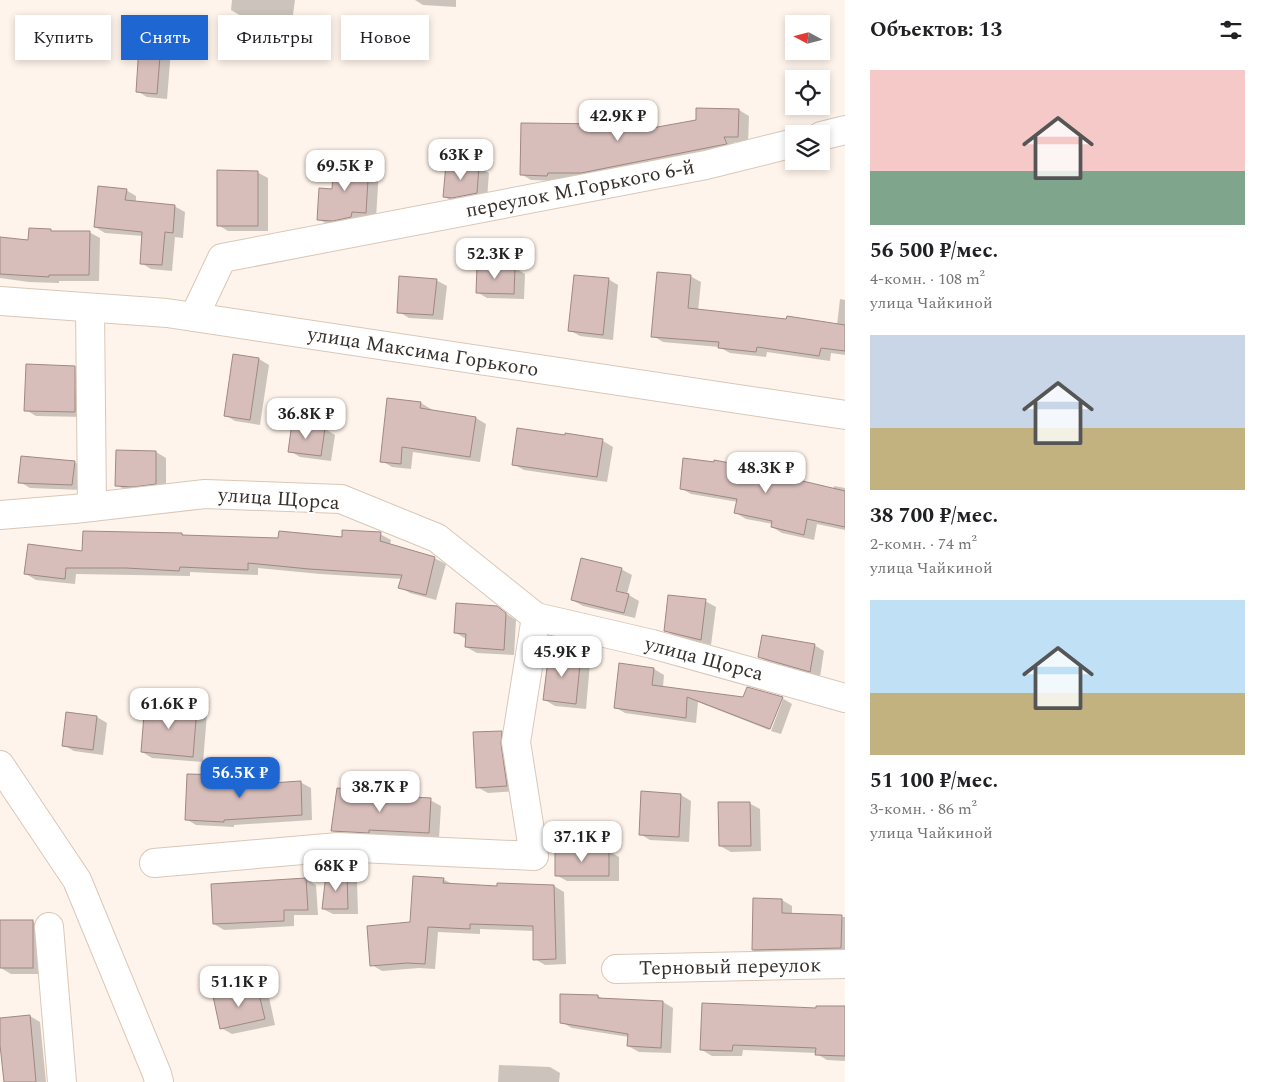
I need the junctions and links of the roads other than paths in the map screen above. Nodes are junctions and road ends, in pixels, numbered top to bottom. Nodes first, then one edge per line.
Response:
1 (845, 130) edge
2 (830, 134) edge
3 (785, 145) edge
4 (0, 300) edge
5 (90, 308) junction
6 (194, 317) junction
7 (845, 415) edge
8 (92, 507) junction
9 (0, 515) edge
10 (536, 617) junction
11 (845, 698) edge
12 (0, 765) edge
13 (154, 863) dead end
14 (49, 927) dead end
15 (845, 964) edge
16 (616, 969) dead end
17 (62, 1082) edge
18 (158, 1082) edge

1 - 2 street
3 - 6 street, переулок М.Горького 6-й
4 - 5 street, улица Максима Горького
5 - 6 street, улица Максима Горького
5 - 8 street
6 - 7 street, улица Максима Горького
8 - 9 street, улица Щорса
8 - 10 street, улица Щорса
10 - 11 street, улица Щорса
10 - 13 street
12 - 18 street
14 - 17 street
15 - 16 street, Терновый переулок

